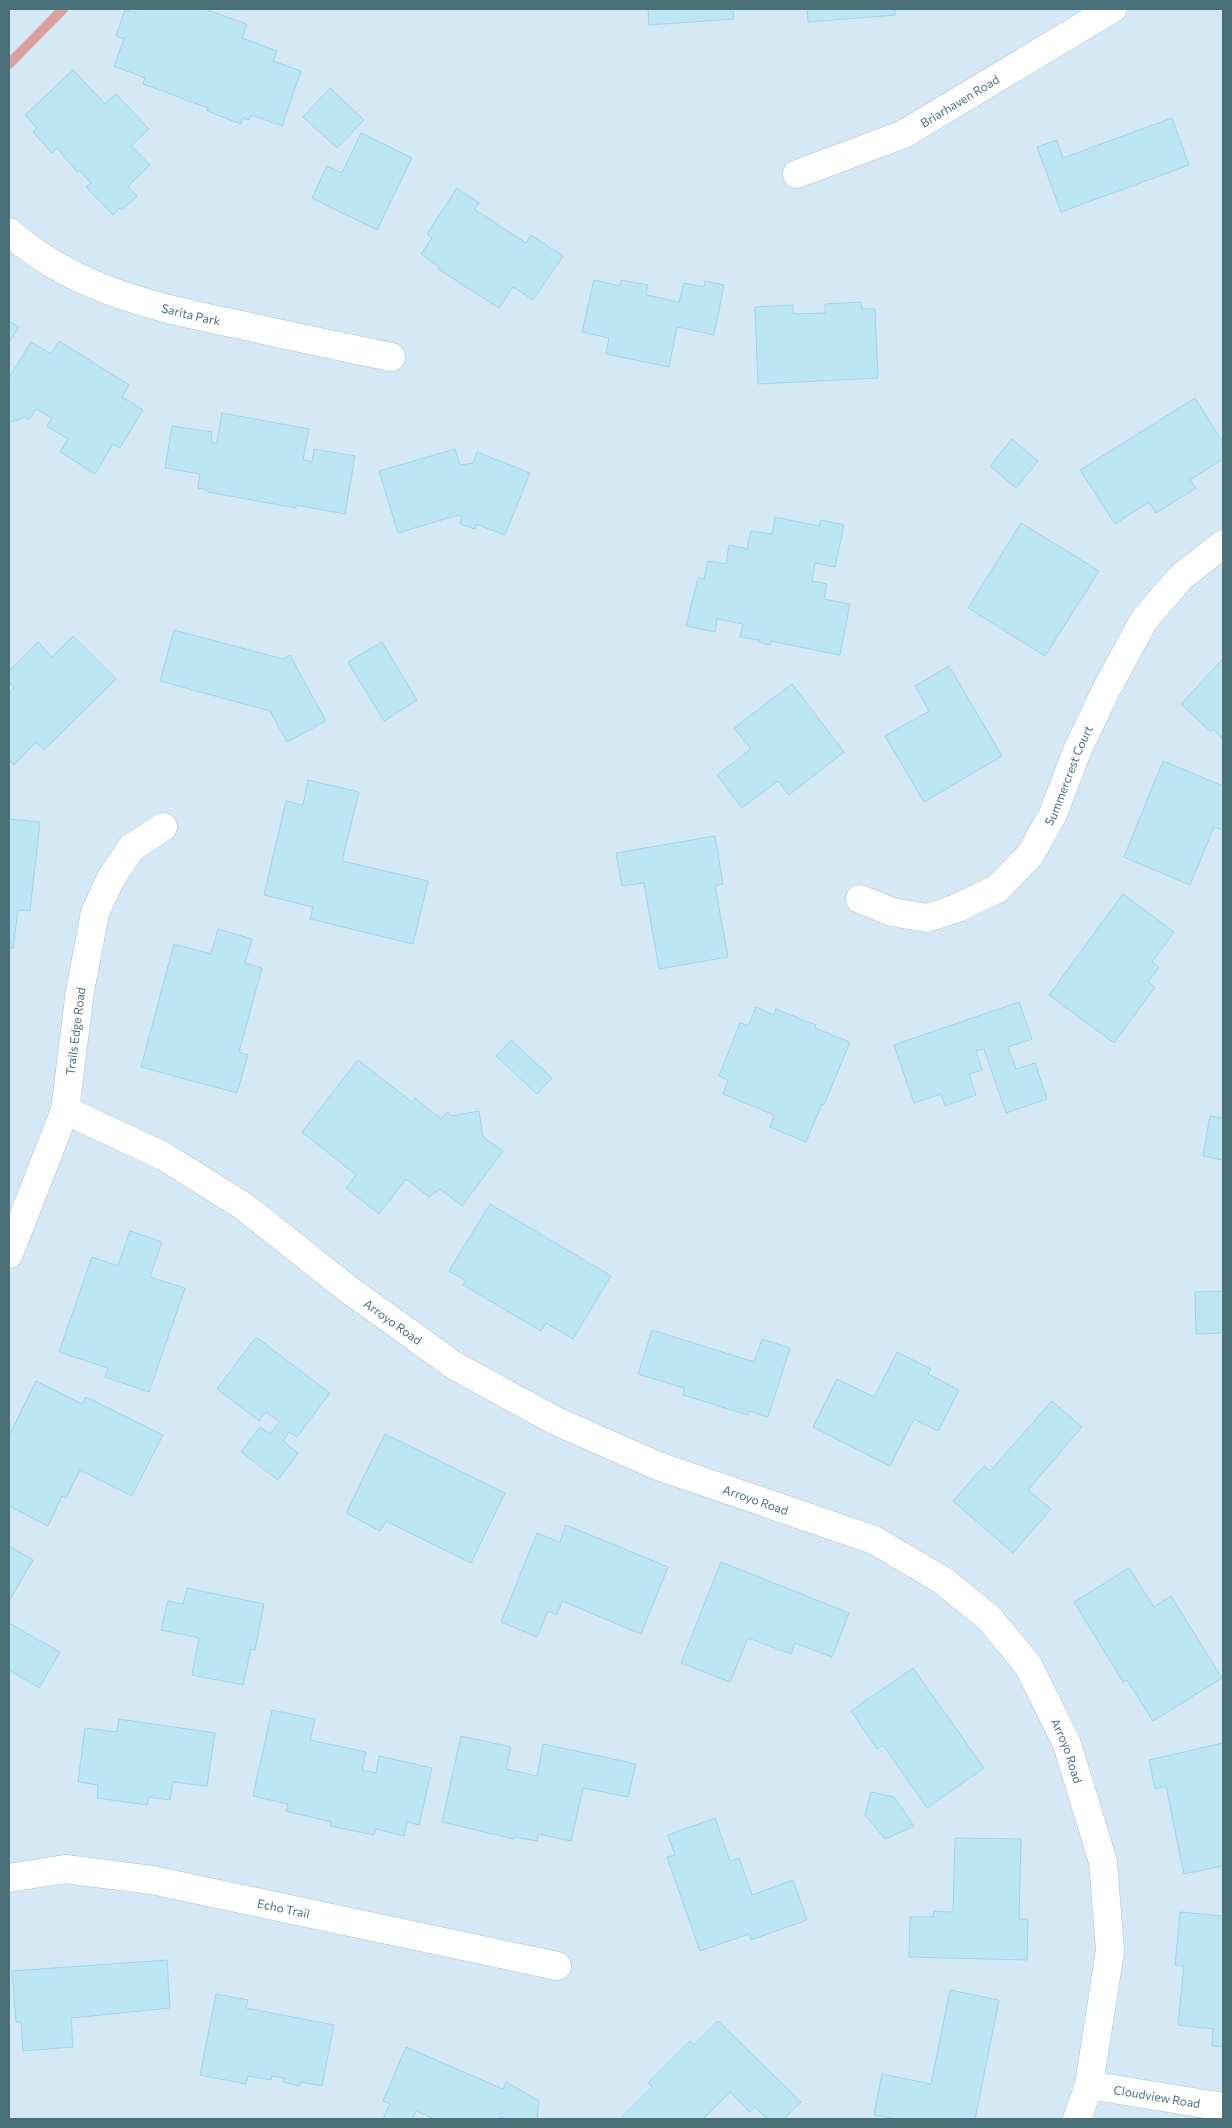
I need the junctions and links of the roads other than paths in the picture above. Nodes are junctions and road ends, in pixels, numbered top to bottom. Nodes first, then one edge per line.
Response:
1 (1112, 9) edge
2 (797, 174) dead end
3 (9, 232) edge
4 (391, 357) dead end
5 (1223, 544) edge
6 (163, 827) dead end
7 (860, 899) dead end
8 (64, 1110) junction
9 (9, 1254) edge
10 (9, 1878) edge
11 (557, 1966) dead end
12 (1089, 2085) junction
13 (1223, 2107) edge
14 (1077, 2119) edge

1 - 2 street, Briarhaven Road
3 - 4 street, Sarita Park
5 - 7 street, Summercrest Court
6 - 8 street, Trails Edge Road
8 - 9 street, Trails Edge Road
8 - 12 street, Arroyo Road
10 - 11 street, Echo Trail
12 - 13 street, Cloudview Road
12 - 14 street, Arroyo Road

